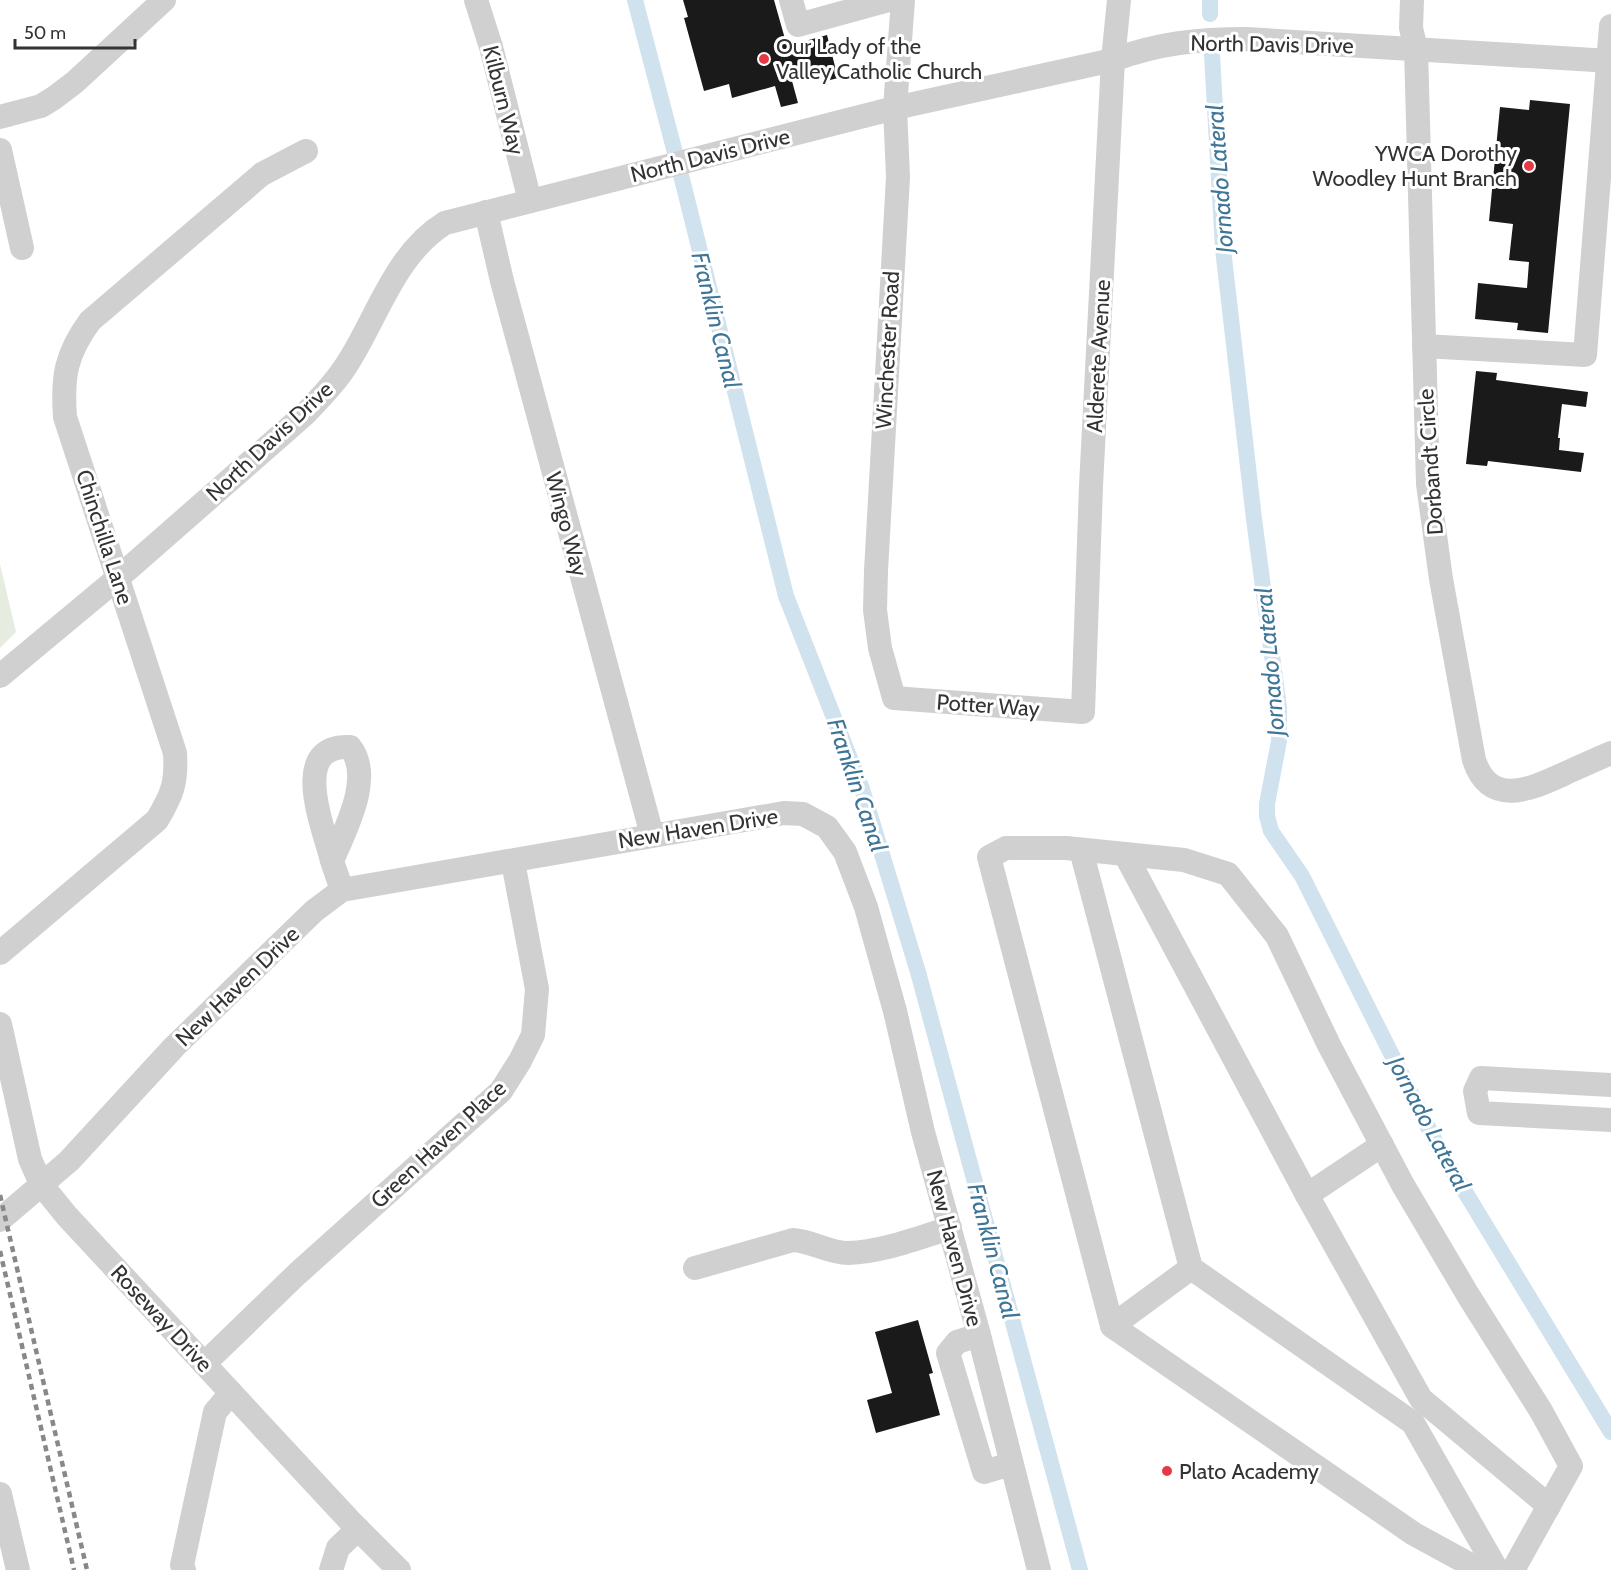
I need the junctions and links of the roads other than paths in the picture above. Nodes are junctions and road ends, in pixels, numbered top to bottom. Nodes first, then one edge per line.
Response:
1 (164, 0) edge
2 (476, 0) edge
3 (791, 0) edge
4 (889, 0) edge
5 (903, 0) edge
6 (1119, 0) edge
7 (1412, 0) edge
8 (1611, 26) edge
9 (1416, 49) junction
10 (1113, 60) junction
11 (1609, 61) edge
12 (895, 108) junction
13 (0, 117) edge
14 (0, 150) edge
15 (306, 151) dead end
16 (530, 201) junction
17 (486, 212) junction
18 (22, 248) dead end
19 (1424, 346) junction
20 (119, 577) junction
21 (0, 676) edge
22 (894, 698) joint
23 (1083, 712) joint
24 (1611, 753) edge
25 (652, 835) junction
26 (1081, 850) junction
27 (1125, 854) junction
28 (332, 861) dead end
29 (513, 862) junction
30 (342, 890) junction
31 (0, 953) edge
32 (0, 1024) edge
33 (1611, 1085) edge
34 (1611, 1120) edge
35 (1382, 1145) junction
36 (41, 1185) junction
37 (1307, 1195) junction
38 (0, 1220) edge
39 (950, 1228) junction
40 (695, 1268) dead end
41 (1191, 1268) junction
42 (1112, 1326) junction
43 (979, 1335) junction
44 (204, 1364) junction
45 (231, 1393) junction
46 (1421, 1399) junction
47 (1413, 1423) junction
48 (1011, 1464) junction
49 (1549, 1506) junction
50 (2, 1508) edge
51 (358, 1529) junction
52 (18, 1570) edge
53 (184, 1570) edge
54 (331, 1570) edge
55 (399, 1570) edge
56 (1039, 1570) edge
57 (1480, 1570) edge
58 (1497, 1570) edge
59 (1513, 1570) edge

1 - 13 street
2 - 16 street, Kilburn Way
3 - 4 street
5 - 12 street, Winchester Road
6 - 10 street, Alderete Avenue
7 - 9 street, Dorbandt Circle
8 - 11 street
9 - 10 street, North Davis Drive
9 - 11 street, North Davis Drive
9 - 19 street, Dorbandt Circle
10 - 12 street, North Davis Drive
10 - 23 street, Alderete Avenue
11 - 19 street
12 - 16 street, North Davis Drive
12 - 22 street, Winchester Road
14 - 18 street
15 - 20 street, Chinchilla Lane
16 - 17 street, North Davis Drive
17 - 20 street, North Davis Drive
17 - 25 street, Wingo Way
19 - 24 street, Dorbandt Circle
20 - 21 street, North Davis Drive
20 - 31 street, Chinchilla Lane
22 - 23 street, Potter Way
25 - 29 street, New Haven Drive
25 - 39 street, New Haven Drive
26 - 27 street
26 - 41 street
26 - 42 street
27 - 35 street
27 - 37 street
28 - 30 street
29 - 30 street, New Haven Drive
29 - 44 street, Green Haven Place
30 - 36 street, New Haven Drive
32 - 36 street, Roseway Drive
33 - 34 street
35 - 37 street
35 - 49 street
36 - 38 street, New Haven Drive
36 - 44 street, Roseway Drive
37 - 46 street
39 - 40 street
39 - 43 street, New Haven Drive
41 - 42 street
41 - 47 street
42 - 57 street
43 - 48 street, New Haven Drive
43 - 48 street
44 - 45 street, Roseway Drive
45 - 51 street, Roseway Drive
45 - 53 street
46 - 47 street
46 - 49 street
47 - 58 street
48 - 56 street, New Haven Drive
49 - 59 street
50 - 52 street
51 - 54 street
51 - 55 street, Roseway Drive

